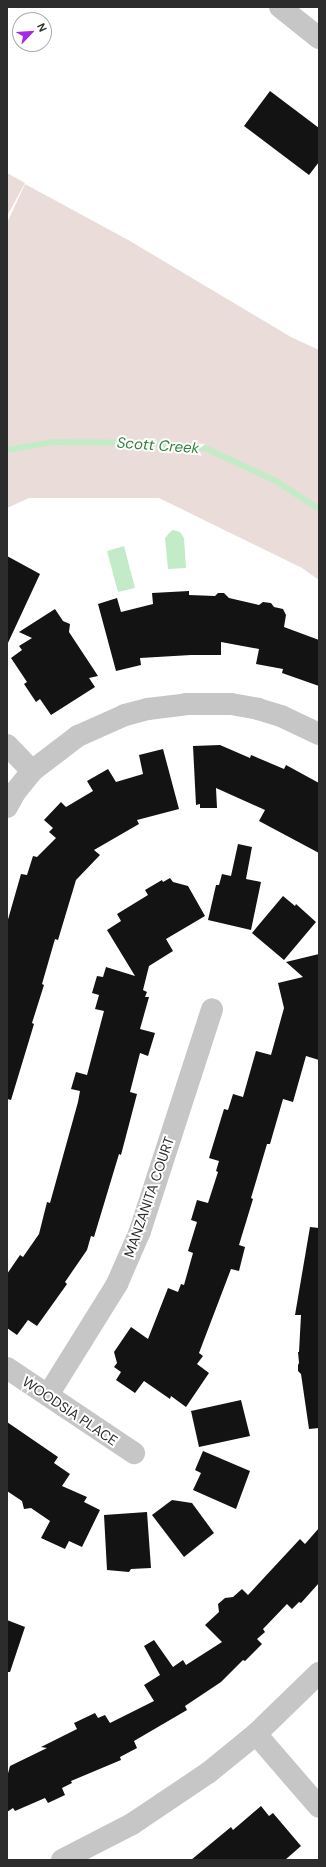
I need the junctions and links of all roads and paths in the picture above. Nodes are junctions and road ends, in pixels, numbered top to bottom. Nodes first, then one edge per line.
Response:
1 (280, 7) edge
2 (319, 38) edge
3 (319, 734) edge
4 (7, 745) edge
5 (32, 771) junction
6 (7, 807) edge
7 (212, 1009) dead end
8 (7, 1368) edge
9 (48, 1395) junction
10 (134, 1453) dead end
11 (319, 1673) edge
12 (256, 1734) junction
13 (319, 1807) edge
14 (62, 1860) edge

1 - 2 street
3 - 5 street
4 - 5 street
5 - 6 street
7 - 9 street, MANZANITA COURT
8 - 9 street, WOODSIA PLACE
9 - 10 street, WOODSIA PLACE
11 - 12 street
12 - 13 street
12 - 14 street

